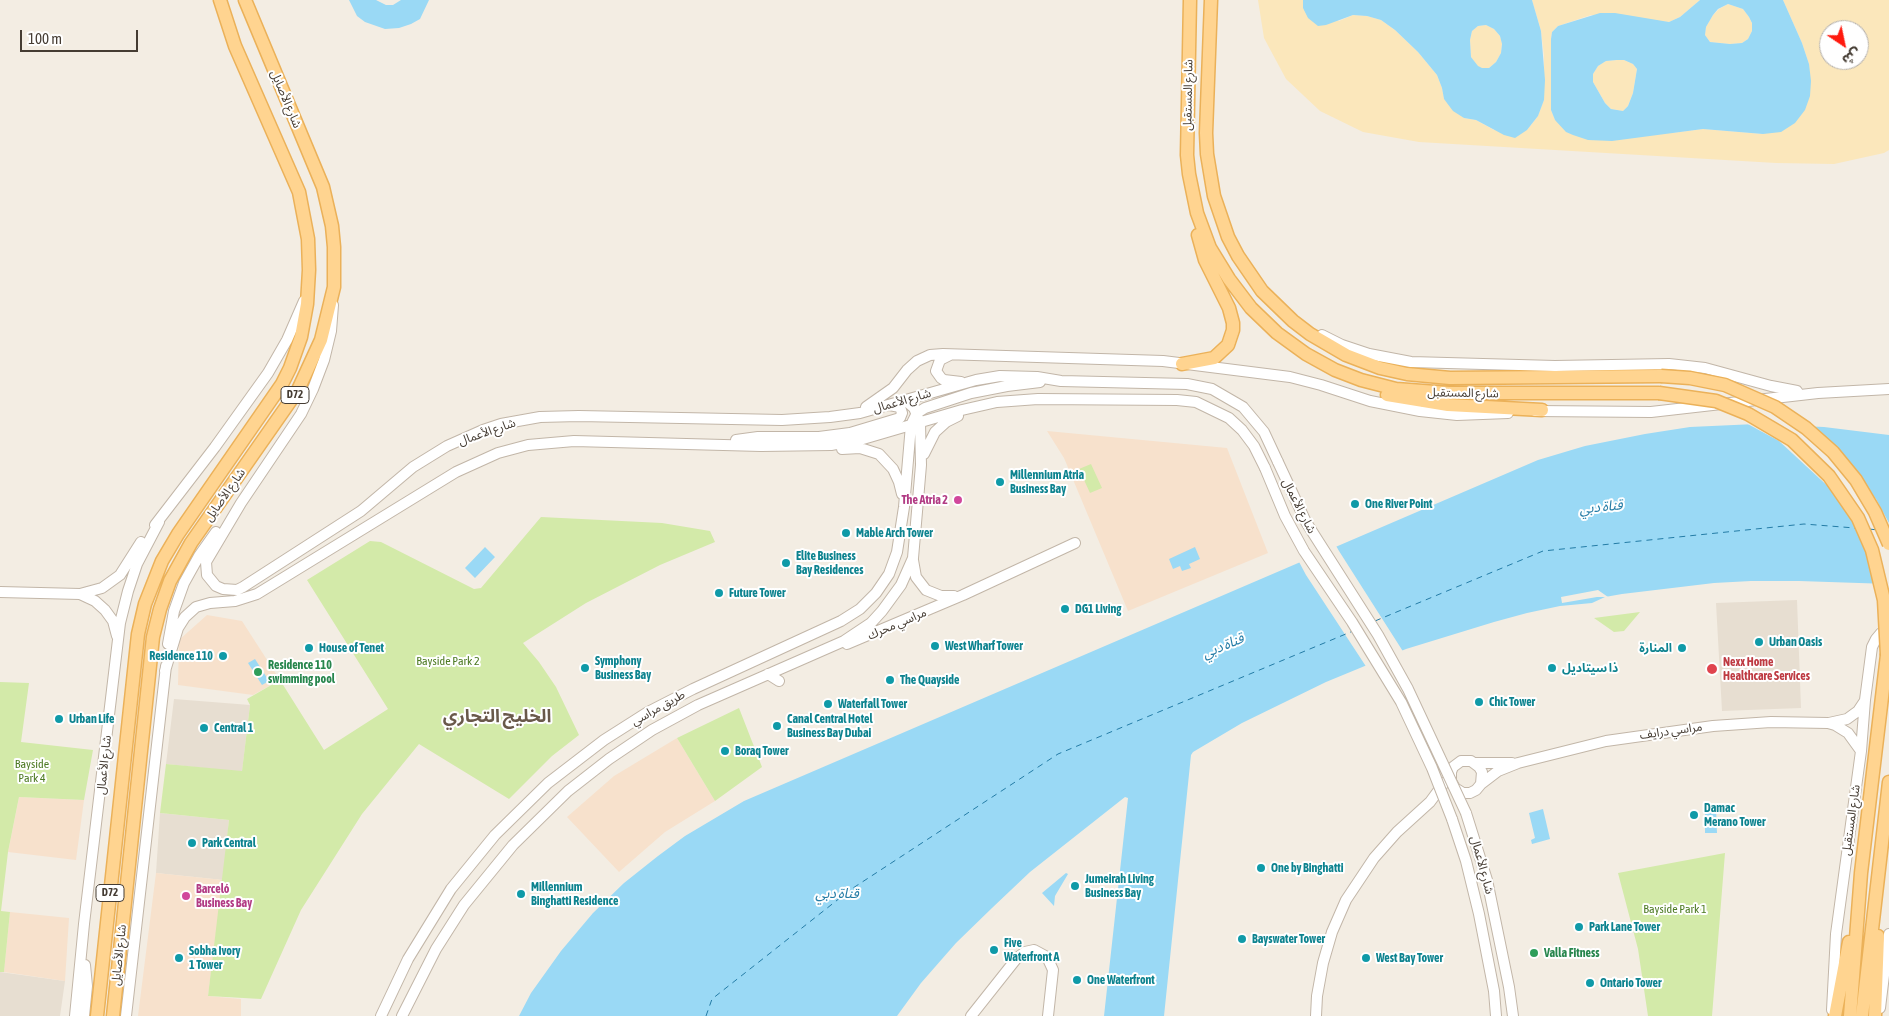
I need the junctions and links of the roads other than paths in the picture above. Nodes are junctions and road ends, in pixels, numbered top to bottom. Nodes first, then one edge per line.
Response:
1 (220, 0) edge
2 (1190, 0) edge
3 (1211, 0) edge
4 (247, 3) edge
5 (1197, 212) junction
6 (309, 287) junction
7 (334, 287) junction
8 (1293, 321) junction
9 (950, 355) junction
10 (1182, 364) junction
11 (1678, 365) junction
12 (1361, 380) junction
13 (1061, 381) junction
14 (964, 383) junction
15 (1889, 388) edge
16 (1818, 393) junction
17 (905, 400) junction
18 (982, 405) junction
19 (885, 406) junction
20 (1682, 408) junction
21 (1542, 410) junction
22 (847, 415) junction
23 (916, 421) junction
24 (715, 445) junction
25 (761, 446) junction
26 (921, 465) junction
27 (904, 507) junction
28 (159, 522) junction
29 (1075, 543) dead end
30 (1889, 544) edge
31 (204, 555) junction
32 (913, 558) junction
33 (0, 592) edge
34 (80, 594) junction
35 (963, 595) junction
36 (1889, 629) edge
37 (118, 639) junction
38 (829, 647) junction
39 (165, 671) junction
40 (768, 674) junction
41 (779, 681) dead end
42 (1865, 700) junction
43 (1828, 723) junction
44 (1861, 752) junction
45 (1475, 763) junction
46 (1518, 763) junction
47 (1451, 772) junction
48 (1889, 782) edge
49 (1481, 784) junction
50 (1462, 792) junction
51 (1430, 802) junction
52 (1861, 873) junction
53 (1878, 876) junction
54 (1889, 934) edge
55 (82, 954) junction
56 (1825, 954) dead end
57 (1886, 969) junction
58 (1833, 973) junction
59 (1889, 982) edge
60 (75, 1016) edge
61 (84, 1016) edge
62 (97, 1016) edge
63 (112, 1016) edge
64 (126, 1016) edge
65 (381, 1016) edge
66 (402, 1016) edge
67 (971, 1016) edge
68 (1048, 1016) edge
69 (1316, 1016) edge
70 (1496, 1016) edge
71 (1513, 1016) edge
72 (1834, 1016) edge
73 (1850, 1016) edge
74 (1862, 1016) edge
75 (1874, 1016) edge
76 (1879, 1016) edge

1 - 6 main road, شارع الأصايل / D72
2 - 5 main road, شارع المستقبل
3 - 8 main road, شارع المستقبل
4 - 7 main road, شارع الأصايل / D72
5 - 10 main road
5 - 12 main road, شارع المستقبل
6 - 28 street
6 - 62 main road, شارع الأصايل / D72
7 - 31 street, شارع الأعمال
7 - 63 main road, شارع الأصايل / D72
8 - 11 street
8 - 30 main road, شارع المستقبل, bridge
9 - 10 street
9 - 14 street
9 - 22 street
10 - 21 street
11 - 16 street
11 - 20 street
12 - 21 main road
12 - 52 main road, شارع المستقبل, bridge
13 - 14 street, شارع الأعمال
13 - 23 street
13 - 71 street, شارع الأعمال, bridge
14 - 17 street, شارع الأعمال
15 - 16 street
16 - 20 street
17 - 19 street, شارع الأعمال
17 - 23 street
18 - 23 street, شارع الأعمال
18 - 26 street
18 - 70 street, شارع الأعمال, bridge
19 - 22 street, شارع الأعمال
19 - 24 street
20 - 21 street
22 - 31 street, شارع الأعمال
23 - 25 street, شارع الأعمال
23 - 26 street, طريق مراسي
23 - 27 street, طريق مراسي
24 - 25 street, شارع الأعمال
24 - 39 street, شارع الأعمال
25 - 27 street
26 - 32 street, طريق مراسي
27 - 65 street, طريق مراسي
28 - 34 street
28 - 37 street, شارع الأعمال
29 - 35 street, مراسي محرك
31 - 39 street, شارع الأعمال
32 - 35 street, مراسي محرك
32 - 38 street, طريق مراسي
33 - 34 street
34 - 37 street
35 - 38 street, مراسي محرك
36 - 42 street, شارع المستقبل
37 - 55 street, شارع الأعمال
38 - 40 street, طريق مراسي
39 - 64 street, شارع الأعمال
40 - 41 street
40 - 66 street, طريق مراسي
42 - 43 street, مراسي درايف
42 - 44 street, شارع المستقبل
43 - 44 street, مراسي درايف
43 - 46 street, مراسي درايف
44 - 58 street, شارع المستقبل
45 - 46 street, مراسي درايف
45 - 47 street
45 - 49 street
46 - 49 street, مراسي درايف
47 - 50 street
47 - 51 street
48 - 53 main road
49 - 50 street
50 - 51 street
51 - 69 street
52 - 72 main road
52 - 73 main road, شارع المستقبل
53 - 74 main road
53 - 75 main road
54 - 57 street
55 - 60 street, شارع الأعمال
55 - 61 street
56 - 58 street
57 - 59 street
57 - 76 street
58 - 72 street, شارع المستقبل
67 - 68 street

